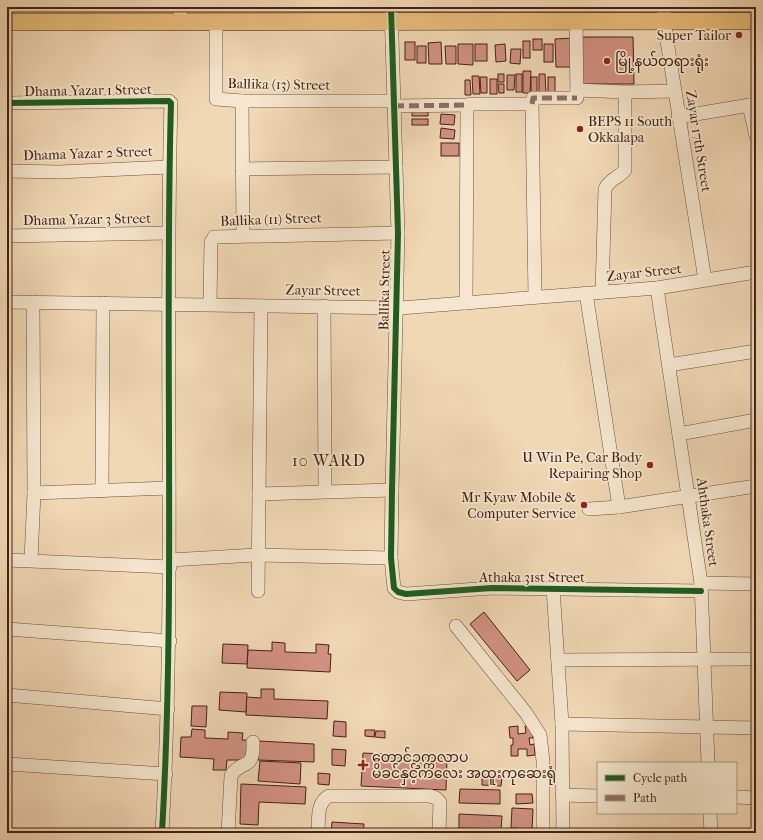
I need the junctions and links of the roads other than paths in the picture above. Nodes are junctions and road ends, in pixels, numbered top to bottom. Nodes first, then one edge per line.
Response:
1 (391, 14) edge
2 (601, 14) edge
3 (664, 14) edge
4 (180, 15) edge
5 (756, 21) edge
6 (7, 22) edge
7 (216, 22) junction
8 (576, 22) junction
9 (577, 90) junction
10 (675, 91) junction
11 (625, 92) junction
12 (242, 101) junction
13 (7, 103) edge
14 (394, 103) junction
15 (532, 104) junction
16 (753, 104) edge
17 (468, 105) junction
18 (678, 117) junction
19 (756, 136) edge
20 (169, 167) junction
21 (396, 167) junction
22 (242, 169) junction
23 (7, 171) edge
24 (168, 233) junction
25 (398, 233) junction
26 (242, 235) junction
27 (7, 236) edge
28 (756, 272) edge
29 (705, 280) junction
30 (657, 288) junction
31 (602, 292) junction
32 (586, 293) junction
33 (535, 297) junction
34 (7, 302) edge
35 (33, 302) junction
36 (466, 302) junction
37 (102, 303) junction
38 (169, 304) junction
39 (210, 304) junction
40 (261, 306) junction
41 (324, 306) junction
42 (396, 307) junction
43 (756, 351) edge
44 (669, 365) junction
45 (756, 420) edge
46 (679, 434) junction
47 (756, 486) edge
48 (169, 488) junction
49 (392, 490) junction
50 (102, 491) junction
51 (325, 492) junction
52 (34, 493) junction
53 (259, 494) junction
54 (688, 497) junction
55 (619, 507) junction
56 (589, 509) dead end
57 (258, 555) junction
58 (391, 558) junction
59 (7, 560) edge
60 (30, 560) junction
61 (170, 563) junction
62 (756, 584) edge
63 (701, 587) junction
64 (553, 588) junction
65 (258, 591) dead end
66 (456, 626) dead end
67 (7, 629) edge
68 (170, 641) junction
69 (756, 659) edge
70 (558, 660) junction
71 (704, 660) junction
72 (7, 695) edge
73 (168, 709) junction
74 (562, 724) junction
75 (706, 727) junction
76 (756, 728) edge
77 (253, 742) dead end
78 (708, 762) edge
79 (7, 764) edge
80 (166, 774) junction
81 (562, 795) junction
82 (597, 796) edge
83 (737, 798) edge
84 (756, 798) edge
85 (710, 814) edge
86 (162, 833) edge
87 (228, 833) edge
88 (318, 833) edge
89 (439, 833) edge
90 (543, 833) edge
91 (562, 833) edge
92 (710, 833) edge

1 - 7 main road
1 - 8 main road
1 - 14 street, Ballika Street
2 - 3 main road
2 - 8 main road
3 - 5 main road
3 - 10 street, Zayar 17th Street
4 - 6 main road
4 - 7 main road
7 - 12 street, Ballika (13) Street
8 - 9 street
9 - 11 street
9 - 15 street
10 - 11 street
10 - 18 street, Zayar 17th Street
11 - 31 street
12 - 14 street, Ballika (13) Street
12 - 22 street
13 - 20 street, Dhama Yazar 1 Street
14 - 17 street, Ballika (13) Street
14 - 21 street, Ballika Street
15 - 17 street, Ballika (13) Street
15 - 33 street
16 - 18 street
16 - 19 street
17 - 36 street
18 - 29 street, Zayar 17th Street
20 - 23 street, Dhama Yazar 2 Street
20 - 24 street
21 - 22 street
21 - 25 street, Ballika Street
22 - 26 street
24 - 27 street, Dhama Yazar 3 Street
24 - 38 street
25 - 26 street, Ballika (11) Street
25 - 42 street, Ballika Street
26 - 39 street, Ballika (11) Street
28 - 29 street, Zayar Street
29 - 30 street, Zayar Street
30 - 31 street, Zayar Street
30 - 44 street, Ahthaka Street
31 - 32 street, Zayar Street
32 - 33 street, Zayar Street
32 - 55 street
33 - 36 street, Zayar Street
34 - 35 street, Zayar Street
35 - 37 street, Zayar Street
35 - 52 street
36 - 42 street, Zayar Street
37 - 38 street, Zayar Street
37 - 50 street
38 - 39 street, Zayar Street
38 - 48 street
39 - 40 street, Zayar Street
40 - 41 street, Zayar Street
40 - 53 street
41 - 42 street, Zayar Street
41 - 51 street
42 - 49 street, Ballika Street
43 - 44 street
44 - 46 street, Ahthaka Street
45 - 46 street
46 - 54 street, Ahthaka Street
47 - 54 street
48 - 50 street
48 - 61 street
49 - 51 street
49 - 58 street, Ballika Street
50 - 52 street
51 - 53 street
52 - 60 street
53 - 57 street
54 - 55 street
54 - 63 street, Ahthaka Street
55 - 56 street
57 - 58 street
57 - 61 street
57 - 65 street
58 - 64 street, Athaka 31st Street
59 - 60 street
60 - 61 street
61 - 68 street
62 - 63 street, Athaka 31st Street
63 - 64 street, Athaka 31st Street
63 - 71 street, Ahthaka Street
64 - 70 street
66 - 90 street
67 - 68 street
68 - 73 street
69 - 71 street
70 - 71 street
70 - 74 street
71 - 75 street, Ahthaka Street
72 - 73 street
73 - 80 street
74 - 75 street
74 - 81 street
75 - 76 street
75 - 78 street, Ahthaka Street
77 - 87 street
79 - 80 street
80 - 86 street
81 - 82 street
81 - 91 street
83 - 84 street
85 - 92 street
88 - 89 street

